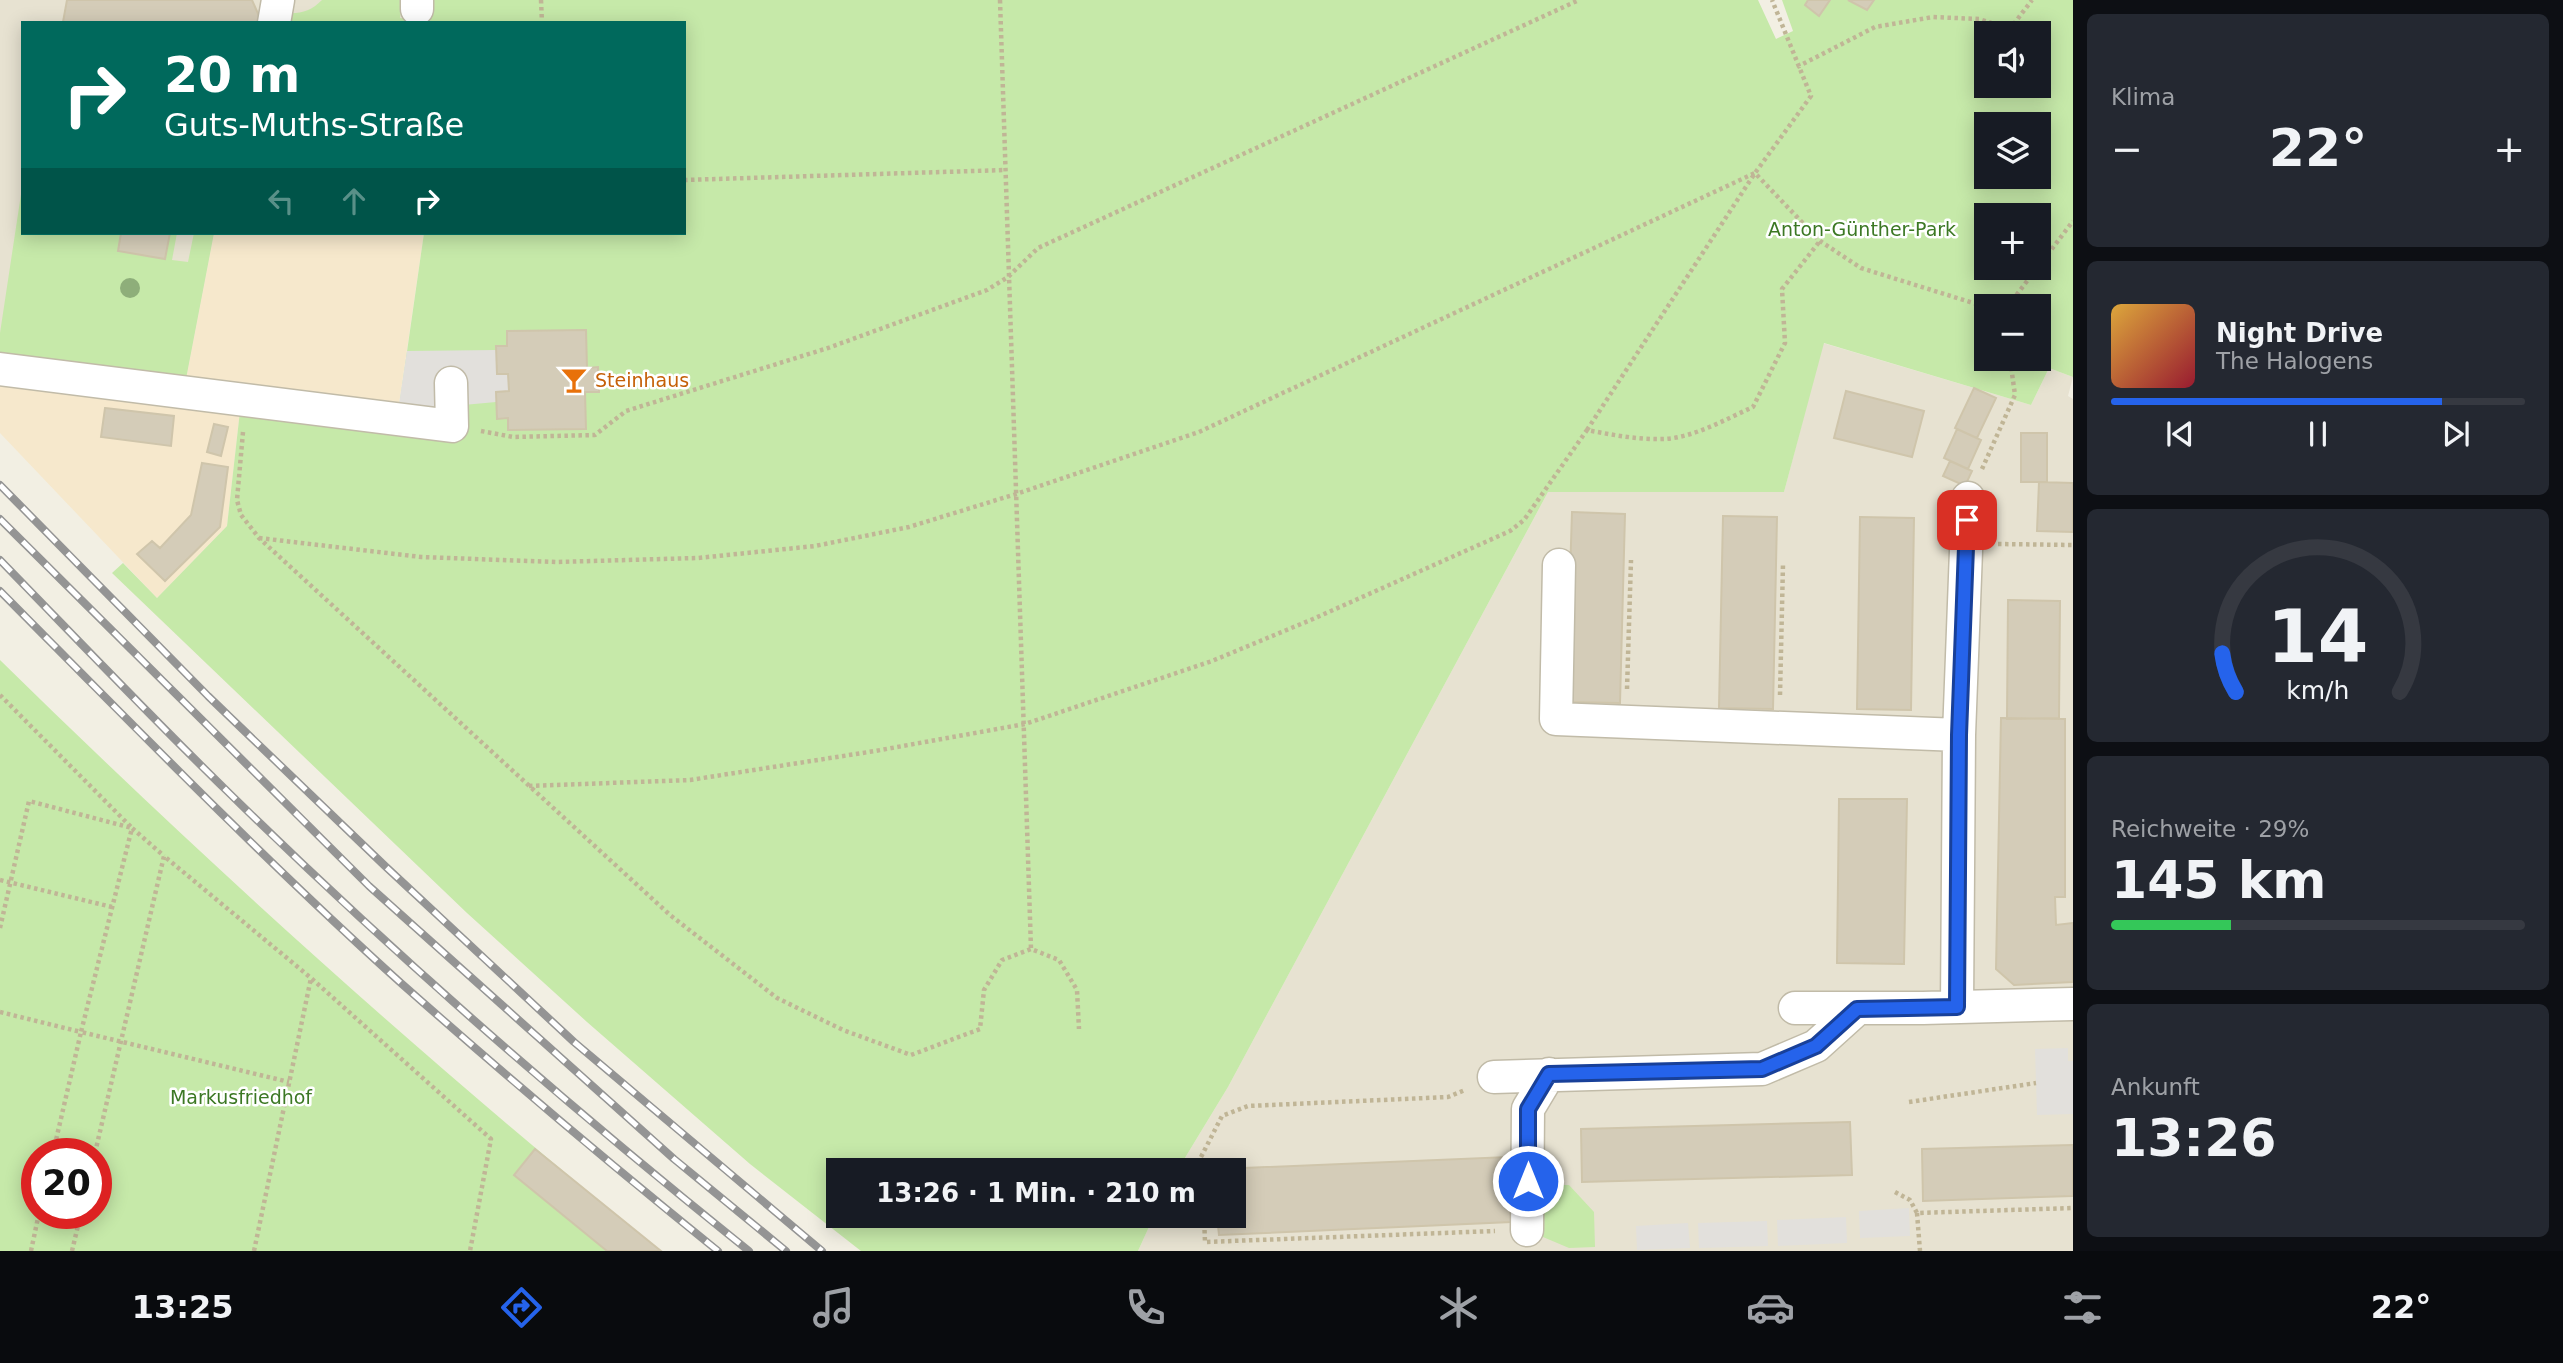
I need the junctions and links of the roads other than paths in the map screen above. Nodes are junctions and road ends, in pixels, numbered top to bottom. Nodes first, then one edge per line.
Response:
1 (278, 0) edge
2 (274, 21) edge
3 (0, 369) edge
4 (451, 383) dead end
5 (1968, 498) road end
6 (1559, 565) dead end
7 (1959, 735) junction
8 (2073, 1004) edge
9 (1957, 1007) junction
10 (1795, 1008) dead end
11 (1857, 1009) junction
12 (1549, 1074) junction
13 (1494, 1077) road end
14 (1527, 1230) road end

1 - 2 street
3 - 4 street
5 - 7 street
6 - 7 street
7 - 9 street
8 - 9 street
9 - 11 street
10 - 11 street
11 - 12 street
12 - 13 street
12 - 14 street

